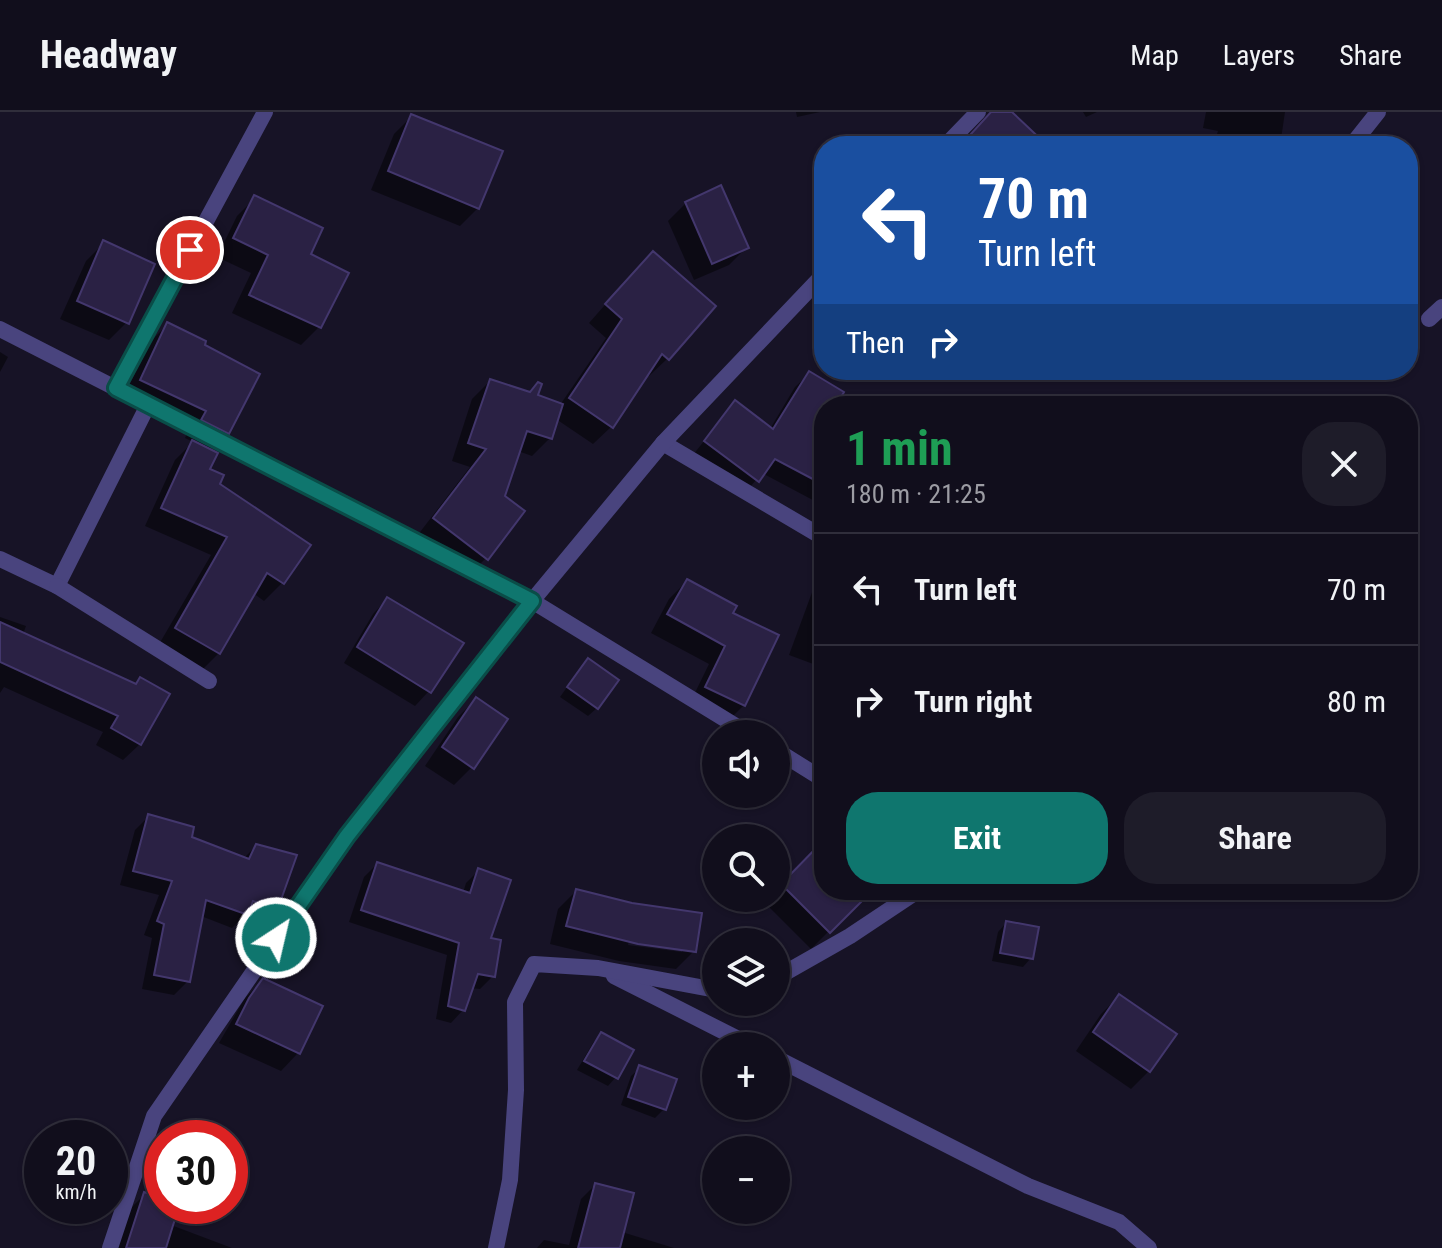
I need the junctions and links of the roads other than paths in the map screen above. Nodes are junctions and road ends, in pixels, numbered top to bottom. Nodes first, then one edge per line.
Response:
1 (265, 112) edge
2 (978, 112) edge
3 (1378, 112) edge
4 (955, 136) edge
5 (1359, 136) edge
6 (814, 284) edge
7 (0, 329) edge
8 (116, 388) junction
9 (148, 405) junction
10 (663, 443) junction
11 (814, 532) edge
12 (0, 559) edge
13 (57, 586) junction
14 (532, 601) junction
15 (209, 681) dead end
16 (726, 720) edge
17 (790, 759) edge
18 (814, 774) edge
19 (904, 900) edge
20 (598, 968) junction
21 (790, 970) edge
22 (702, 987) edge
23 (724, 1032) edge
24 (790, 1065) edge
25 (110, 1248) edge
26 (496, 1248) edge
27 (1149, 1248) edge

1 - 8 street
2 - 4 street
3 - 5 street
6 - 10 street
7 - 8 street
8 - 9 street
9 - 13 street
9 - 14 street
10 - 11 street
10 - 14 street
12 - 13 street
13 - 15 street
14 - 16 street
14 - 25 street
17 - 18 street
19 - 21 street
20 - 22 street
20 - 23 street
20 - 26 street
24 - 27 street

